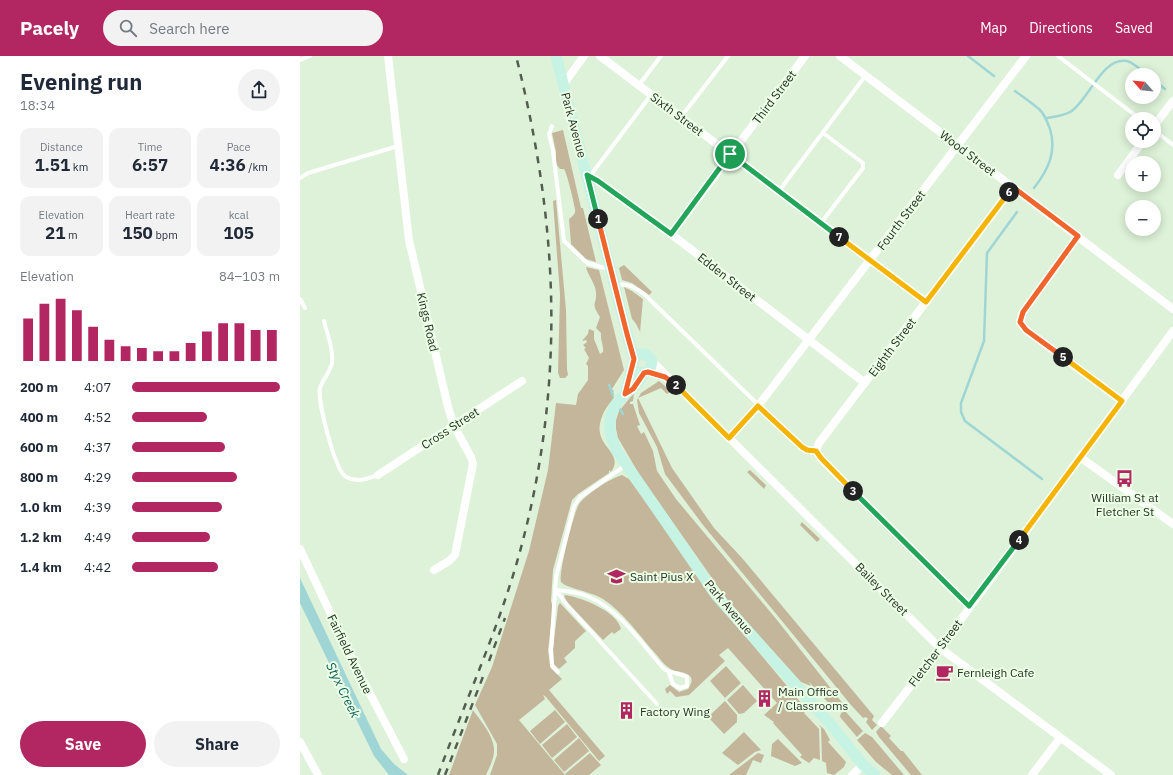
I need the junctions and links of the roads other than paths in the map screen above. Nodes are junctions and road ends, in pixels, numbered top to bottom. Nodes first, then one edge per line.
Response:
1 (310, 56) edge
2 (388, 56) edge
3 (556, 56) edge
4 (584, 56) edge
5 (600, 56) edge
6 (661, 56) edge
7 (728, 56) edge
8 (805, 56) edge
9 (840, 56) edge
10 (1026, 56) edge
11 (1058, 56) edge
12 (300, 60) edge
13 (866, 75) junction
14 (563, 85) junction
15 (639, 85) junction
16 (651, 95) junction
17 (1173, 101) edge
18 (1131, 112) edge
19 (681, 117) junction
20 (1161, 117) edge
21 (552, 126) dead end
22 (823, 133) junction
23 (1161, 135) edge
24 (1173, 144) edge
25 (958, 145) junction
26 (398, 146) junction
27 (1138, 148) edge
28 (730, 154) junction
29 (1118, 175) dead end
30 (588, 176) junction
31 (300, 178) edge
32 (1013, 187) junction
33 (779, 191) junction
34 (821, 223) junction
35 (671, 234) junction
36 (1078, 236) junction
37 (870, 260) junction
38 (611, 270) junction
39 (615, 285) junction
40 (300, 299) edge
41 (926, 302) junction
42 (305, 308) dead end
43 (1173, 309) edge
44 (324, 321) dead end
45 (1173, 331) edge
46 (809, 340) junction
47 (637, 359) junction
48 (652, 360) junction
49 (646, 372) junction
50 (522, 381) dead end
51 (672, 381) junction
52 (865, 383) junction
53 (625, 394) junction
54 (1122, 401) junction
55 (758, 406) junction
56 (454, 426) junction
57 (729, 438) junction
58 (816, 451) junction
59 (1080, 457) junction
60 (626, 465) junction
61 (378, 475) joint
62 (1173, 524) edge
63 (300, 549) edge
64 (434, 570) dead end
65 (556, 590) junction
66 (969, 606) junction
67 (940, 648) junction
68 (558, 672) dead end
69 (669, 673) junction
70 (657, 704) dead end
71 (882, 723) dead end
72 (1060, 738) junction
73 (300, 742) edge
74 (404, 758) dead end
75 (864, 770) edge
76 (318, 775) edge
77 (852, 775) edge
78 (875, 775) edge
79 (1032, 775) edge
80 (1111, 775) edge

1 - 12 lane
2 - 26 street, Kings Road
3 - 14 main road, Park Avenue
4 - 14 street
5 - 15 street, Sixth Street
6 - 15 lane
7 - 19 lane
8 - 28 street, Third Street
9 - 13 street, Wood Street
10 - 25 street, Fourth Street
11 - 18 lane
13 - 22 lane
13 - 25 street, Wood Street
14 - 30 main road, Park Avenue
15 - 16 street, Sixth Street
16 - 19 street, Sixth Street
16 - 30 lane
17 - 20 street
19 - 28 street, Sixth Street
21 - 38 lane
22 - 33 lane
22 - 34 lane
23 - 24 lane
25 - 32 street, Wood Street
25 - 37 street, Fourth Street
26 - 31 lane
26 - 56 street, Kings Road
27 - 29 street
28 - 33 street, Sixth Street
28 - 35 street, Third Street
30 - 35 street, Edden Street
30 - 38 main road, Park Avenue
32 - 36 street, Wood Street
32 - 41 street, Eighth Street
33 - 34 street, Sixth Street
34 - 37 street, Sixth Street
35 - 46 street, Edden Street
36 - 43 street, Wood Street
36 - 54 street
37 - 41 street, Sixth Street
37 - 46 street, Fourth Street
38 - 39 main road, Park Avenue
39 - 47 main road, Park Avenue
39 - 55 lane
40 - 42 lane
41 - 52 street, Eighth Street
44 - 61 lane
45 - 54 street, Fletcher Street
46 - 52 street, Edden Street
46 - 55 street, Fourth Street
47 - 48 main road
47 - 49 main road
47 - 53 main road, Park Avenue
48 - 49 main road
48 - 51 street, Bailey Street
49 - 51 street, Bailey Street
49 - 53 main road, Park Avenue
50 - 56 street, Cross Street
51 - 57 street, Bailey Street
52 - 58 street, Eighth Street
53 - 60 main road, Park Avenue
54 - 59 street, Fletcher Street
55 - 57 street, Fourth Street
55 - 58 lane
56 - 61 street, Cross Street
56 - 64 street, Kings Road
57 - 67 street, Bailey Street
58 - 66 street
59 - 62 street
59 - 66 street, Fletcher Street
60 - 65 lane
60 - 75 main road, Park Avenue
63 - 74 street, Fairfield Avenue
65 - 68 lane
65 - 69 lane
65 - 70 lane
66 - 67 street, Fletcher Street
67 - 71 street, Fletcher Street
67 - 72 street, Bailey Street
69 - 69 lane
72 - 79 street
72 - 80 street, Bailey Street
73 - 76 street
75 - 77 street
75 - 78 main road, Park Avenue

